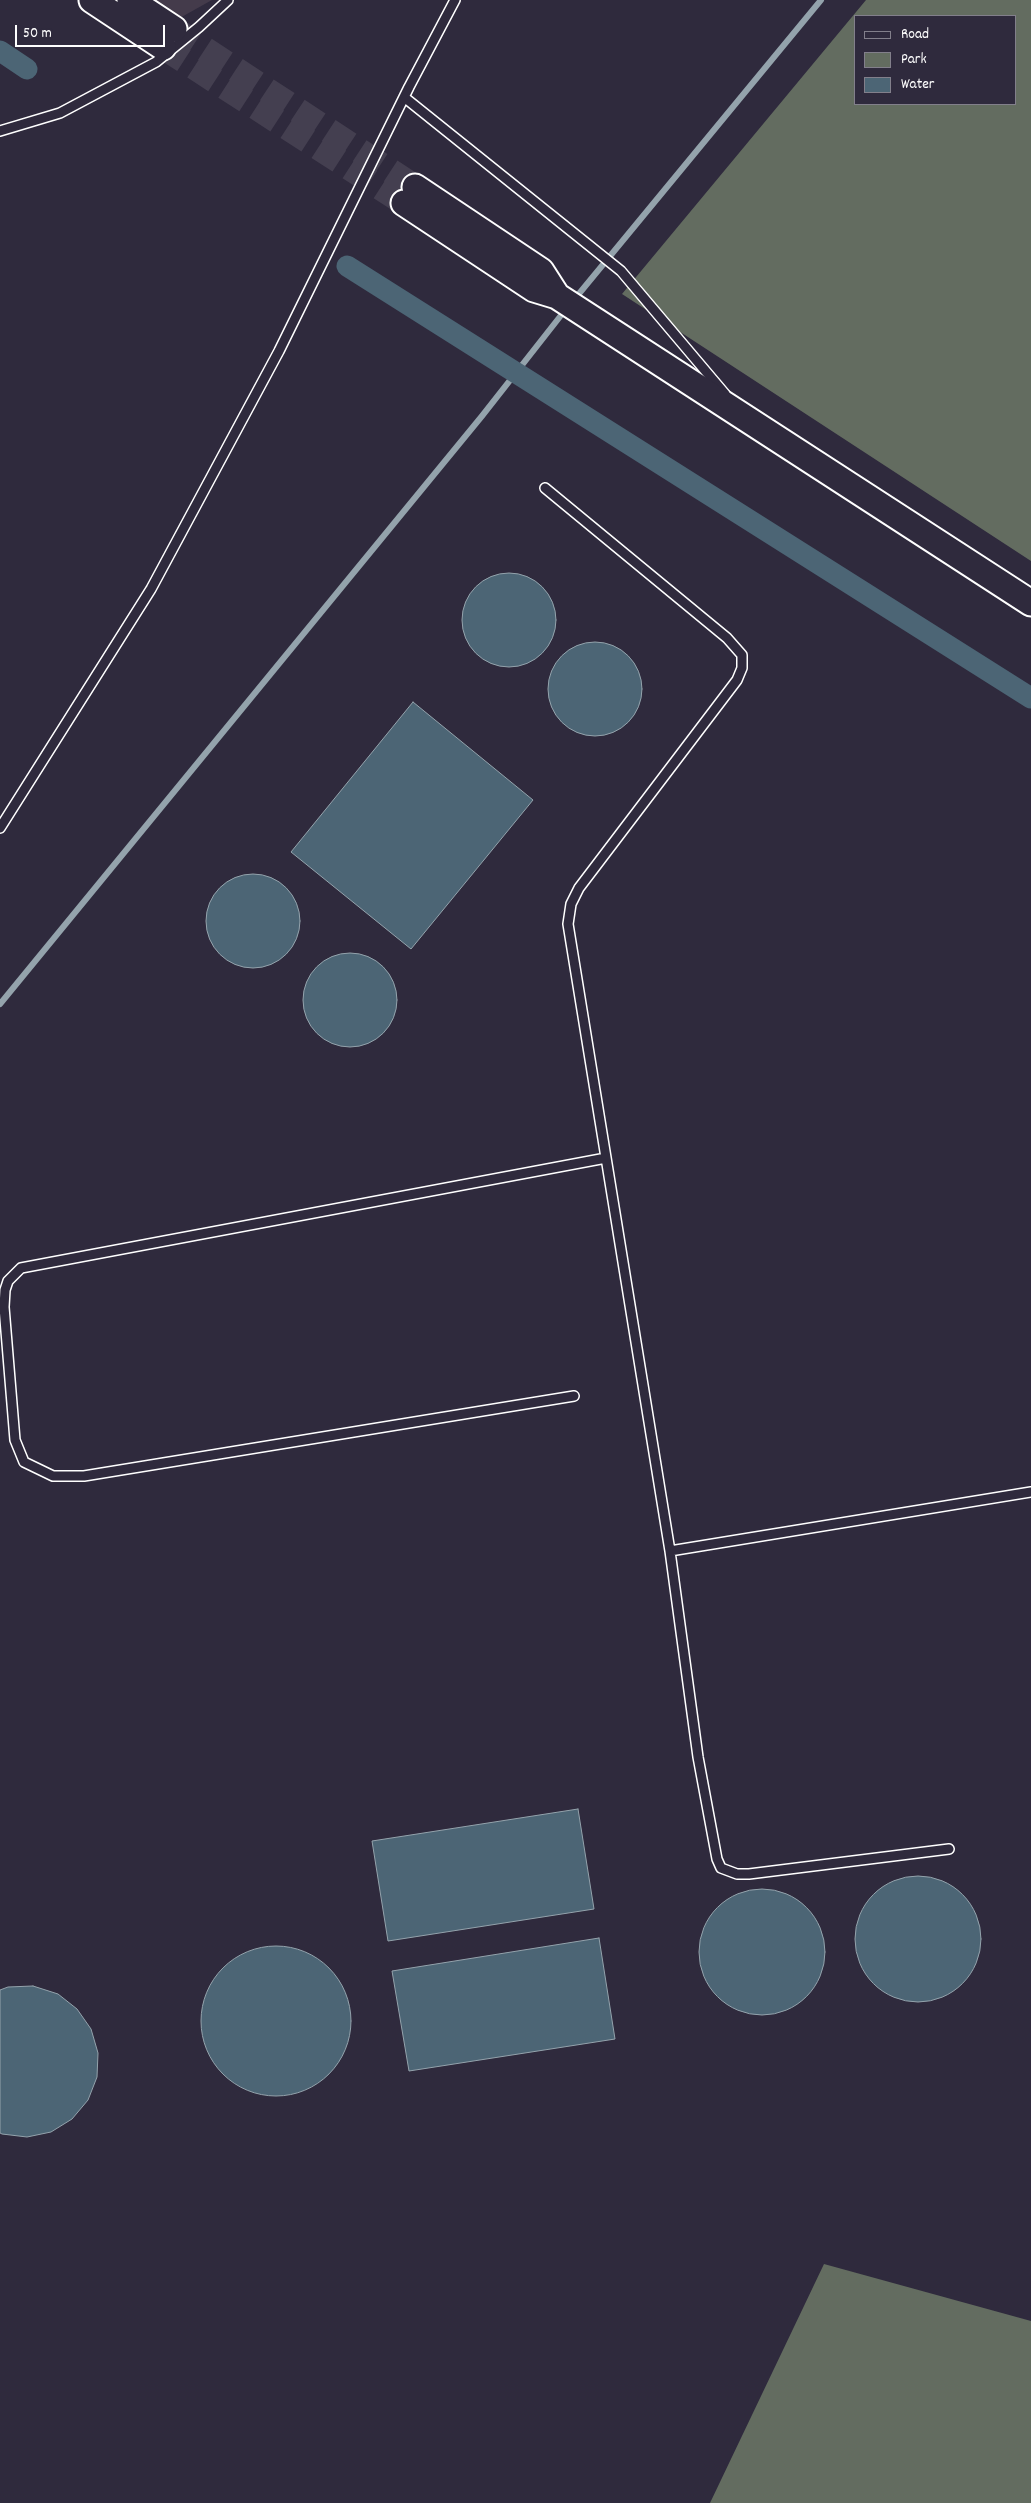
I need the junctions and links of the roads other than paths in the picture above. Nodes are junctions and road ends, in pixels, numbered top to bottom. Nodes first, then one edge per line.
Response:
1 (92, 0) edge
2 (130, 0) edge
3 (228, 0) edge
4 (455, 0) edge
5 (404, 97) junction
6 (0, 131) edge
7 (410, 195) tunnel mouth
8 (746, 419) junction
9 (545, 488) dead end
10 (1031, 603) edge
11 (0, 828) edge
12 (606, 1158) junction
13 (574, 1396) dead end
14 (1031, 1492) edge
15 (670, 1551) junction
16 (949, 1850) dead end

1 - 2 street
3 - 6 lane
4 - 5 lane
5 - 8 lane
5 - 11 lane
7 - 8 street
8 - 10 street
9 - 12 lane
12 - 13 lane
12 - 15 lane
14 - 15 lane
15 - 16 lane

